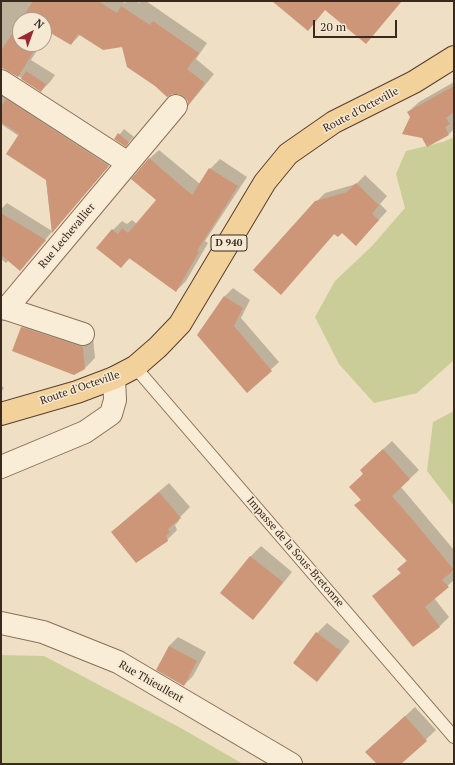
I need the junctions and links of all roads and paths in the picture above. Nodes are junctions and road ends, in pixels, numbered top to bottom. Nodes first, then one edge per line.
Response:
1 (454, 57) edge
2 (1, 81) edge
3 (176, 106) dead end
4 (128, 163) junction
5 (4, 308) edge
6 (83, 334) dead end
7 (135, 368) junction
8 (114, 378) junction
9 (1, 414) edge
10 (1, 467) edge
11 (1, 623) edge
12 (454, 737) edge
13 (291, 764) edge

1 - 7 main road, Route d'Octeville / D 940
2 - 4 street
3 - 4 street, Rue Lechevallier
4 - 5 street, Rue Lechevallier
5 - 6 street
7 - 8 main road, Route d'Octeville / D 940
7 - 12 lane, Impasse de la Sous-Bretonne
8 - 9 main road, Route d'Octeville / D 940
8 - 10 street
11 - 13 street, Rue Thieullent

